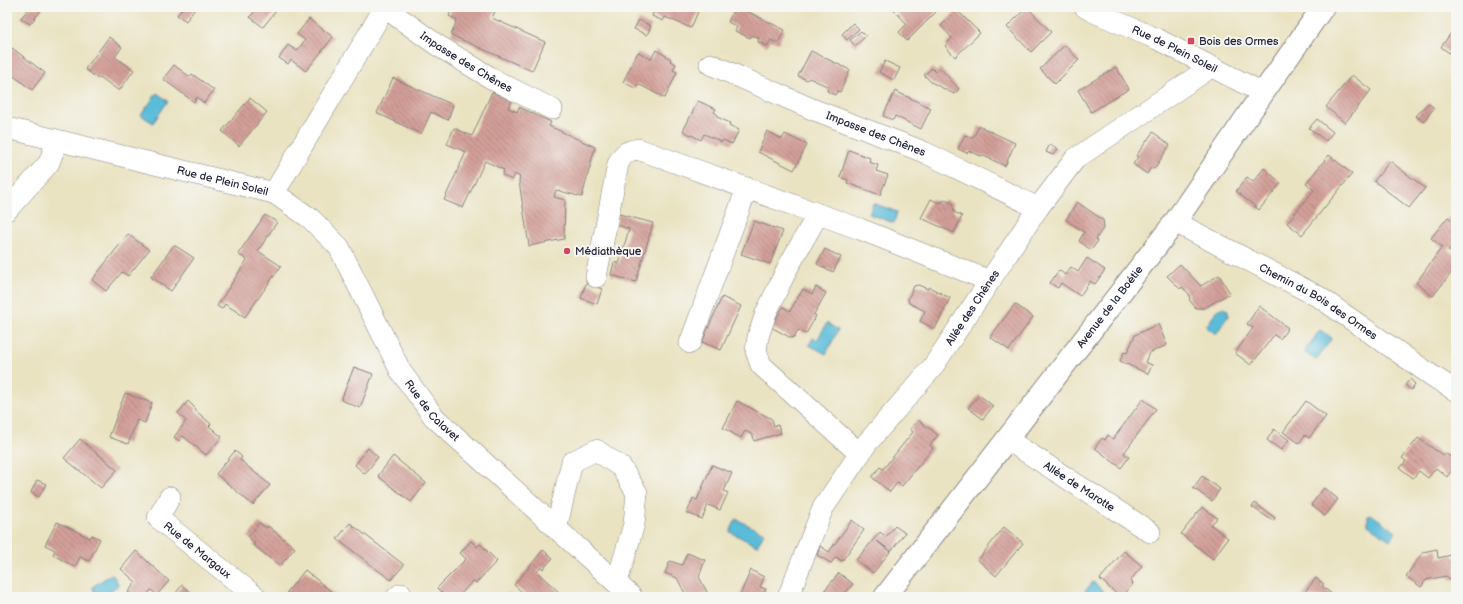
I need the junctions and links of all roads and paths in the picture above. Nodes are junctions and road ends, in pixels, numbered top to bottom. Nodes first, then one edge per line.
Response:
1 (384, 7) edge
2 (1085, 7) edge
3 (1323, 7) edge
4 (710, 64) dead end
5 (1211, 67) junction
6 (1263, 92) junction
7 (552, 109) dead end
8 (7, 128) edge
9 (57, 140) junction
10 (747, 188) junction
11 (274, 193) junction
12 (1038, 208) junction
13 (7, 210) edge
14 (818, 214) junction
15 (1175, 222) junction
16 (596, 277) dead end
17 (990, 281) junction
18 (690, 343) dead end
19 (1456, 391) edge
20 (1008, 440) junction
21 (860, 454) junction
22 (170, 497) dead end
23 (556, 529) junction
24 (1150, 532) dead end
25 (617, 582) junction
26 (256, 597) edge
27 (632, 597) edge
28 (788, 597) edge
29 (885, 597) edge

1 - 7 street, Impasse des Chênes
1 - 11 street, Rue de Plein Soleil
2 - 5 street, Rue de Plein Soleil
3 - 6 main road, Avenue de la Boétie
4 - 12 street, Impasse des Chênes
5 - 6 street, Rue de Plein Soleil
5 - 12 street, Allée des Chênes
6 - 15 main road, Avenue de la Boétie
8 - 9 street, Rue de Plein Soleil
9 - 11 street, Rue de Plein Soleil
9 - 13 street
10 - 14 street
10 - 16 street
10 - 18 street
11 - 23 street, Rue de Calavet
12 - 17 street, Allée des Chênes
14 - 17 street
14 - 21 street
15 - 19 street, Chemin du Bois des Ormes
15 - 20 main road, Avenue de la Boétie
17 - 21 street, Allée des Chênes
20 - 24 street, Allée de Marotte
20 - 29 main road, Avenue de la Boétie
21 - 28 street, Allée des Chênes
22 - 26 street, Rue de Margaux
23 - 25 street, Rue de Calavet
23 - 25 street
25 - 27 street, Rue de Calavet

